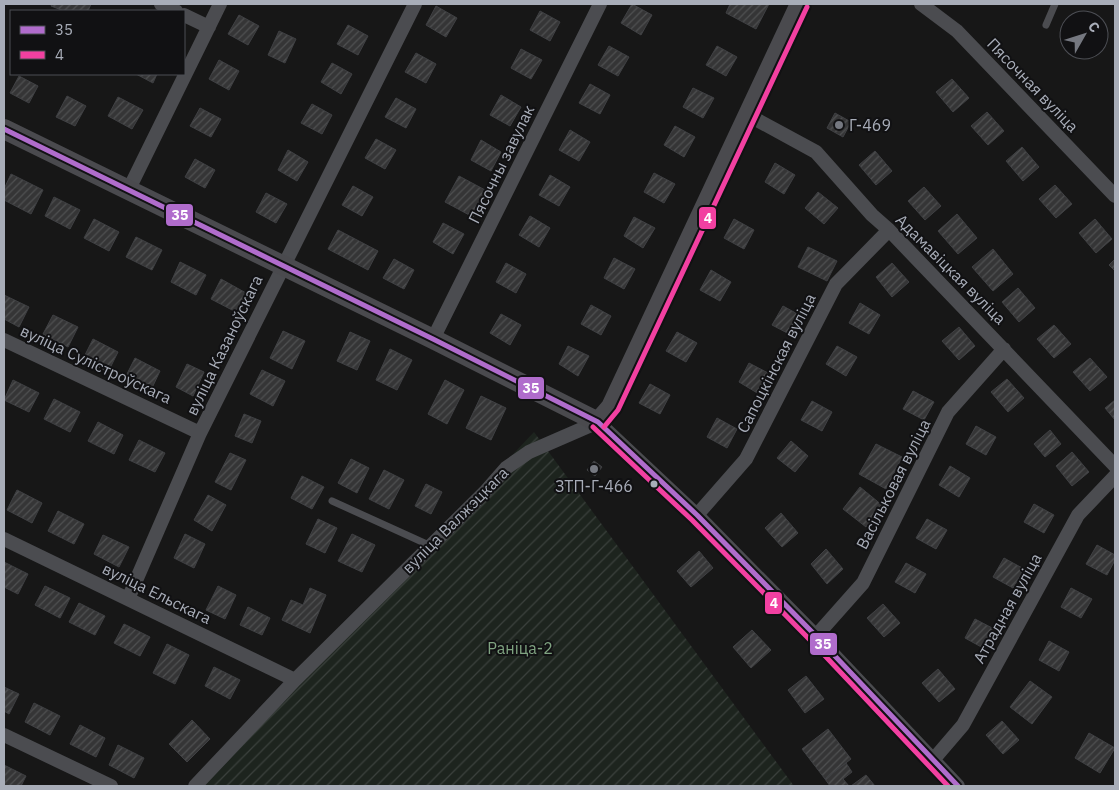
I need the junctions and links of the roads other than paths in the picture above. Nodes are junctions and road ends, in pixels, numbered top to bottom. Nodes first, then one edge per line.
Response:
1 (161, 4) edge
2 (220, 4) edge
3 (415, 4) edge
4 (600, 4) edge
5 (800, 4) edge
6 (921, 4) edge
7 (1055, 4) edge
8 (174, 10) edge
9 (185, 15) edge
10 (1046, 25) dead end
11 (209, 27) junction
12 (748, 115) junction
13 (4, 129) edge
14 (128, 191) junction
15 (1115, 196) edge
16 (889, 230) junction
17 (283, 266) junction
18 (433, 339) junction
19 (4, 340) edge
20 (1004, 349) junction
21 (598, 422) junction
22 (200, 433) junction
23 (1115, 466) edge
24 (1115, 476) edge
25 (332, 501) dead end
26 (698, 515) junction
27 (4, 539) edge
28 (431, 546) junction
29 (128, 598) junction
30 (816, 636) junction
31 (295, 680) junction
32 (4, 735) edge
33 (933, 760) junction
34 (111, 786) edge
35 (196, 786) edge
36 (958, 786) edge

1 - 8 street
2 - 11 street
3 - 17 street, вуліца Казаноўскага
4 - 18 street, Пясочны завулак
5 - 12 street, вуліца Валжэцкага
6 - 15 street, Пясочная вуліца
7 - 10 lane
9 - 11 street
11 - 14 street
12 - 16 street, Адамавіцкая вуліца
12 - 21 street, вуліца Валжэцкага
13 - 14 street
14 - 17 street
16 - 20 street, Адамавіцкая вуліца
16 - 26 street, Сапоцкінская вуліца
17 - 18 street
17 - 22 street, вуліца Казаноўскага
18 - 21 street
19 - 22 street, вуліца Сулістроўскага
20 - 23 street, Адамавіцкая вуліца
20 - 30 street, Васільковая вуліца
21 - 26 street
21 - 28 street, вуліца Валжэцкага
22 - 29 street, вуліца Казаноўскага
24 - 33 street, Атрадная вуліца
25 - 28 lane
26 - 30 street
27 - 29 street, вуліца Ельскага
28 - 31 street, вуліца Валжэцкага
29 - 31 street, вуліца Ельскага
30 - 33 street
31 - 35 street, вуліца Валжэцкага
32 - 34 street
33 - 36 street

